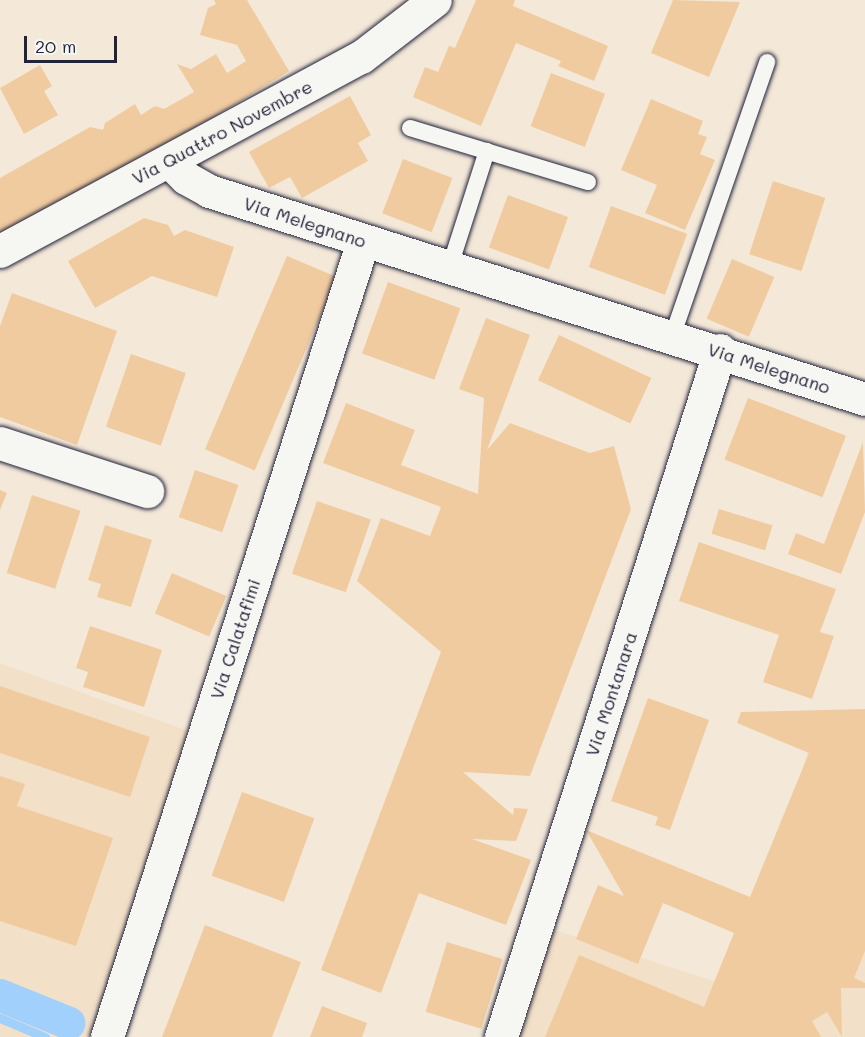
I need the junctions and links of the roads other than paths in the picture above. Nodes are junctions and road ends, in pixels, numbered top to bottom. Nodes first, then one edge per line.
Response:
1 (435, 0) edge
2 (766, 62) dead end
3 (410, 128) dead end
4 (487, 152) junction
5 (169, 161) junction
6 (588, 182) dead end
7 (363, 240) junction
8 (0, 251) edge
9 (450, 266) junction
10 (672, 337) junction
11 (720, 350) junction
12 (865, 399) edge
13 (0, 443) edge
14 (147, 491) dead end
15 (107, 1037) edge
16 (501, 1037) edge

1 - 5 street, Via Quattro Novembre
2 - 10 lane
3 - 4 lane
4 - 6 lane
4 - 9 lane
5 - 7 street, Via Melegnano
5 - 8 street, Via Quattro Novembre
7 - 9 street, Via Melegnano
7 - 15 street, Via Calatafimi
9 - 10 street, Via Melegnano
10 - 11 street, Via Melegnano
11 - 12 street, Via Melegnano
11 - 16 street, Via Montanara
13 - 14 street

